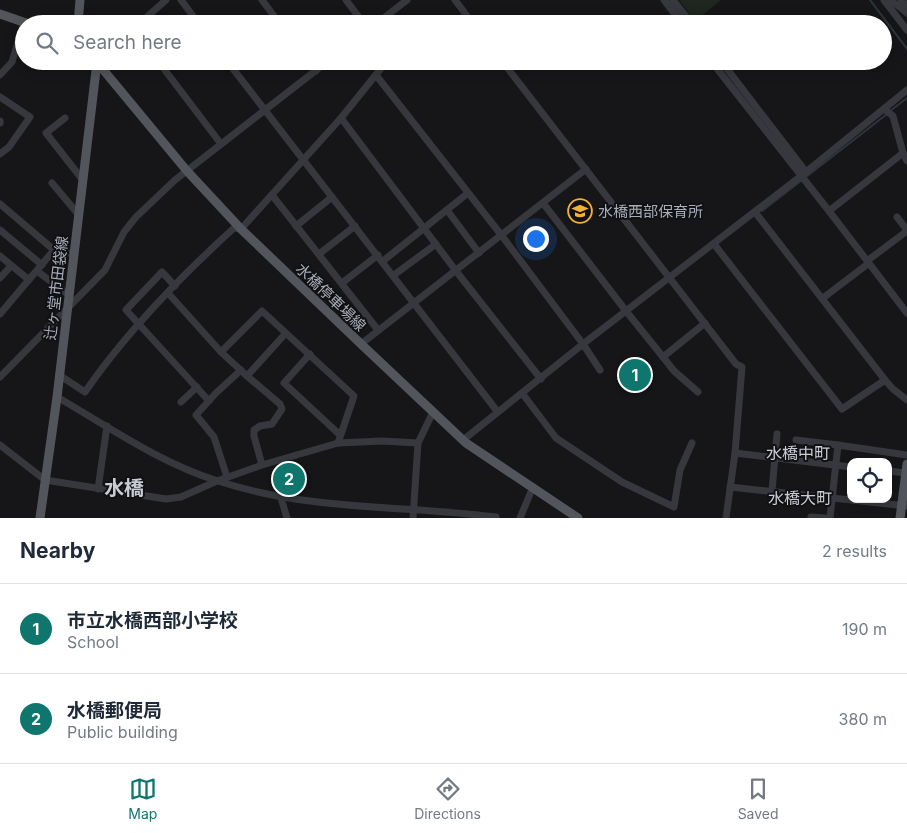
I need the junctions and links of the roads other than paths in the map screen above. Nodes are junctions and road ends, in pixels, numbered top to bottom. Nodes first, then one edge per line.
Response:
1 (80, 0) edge
2 (166, 0) edge
3 (181, 0) edge
4 (262, 0) edge
5 (346, 0) edge
6 (407, 0) edge
7 (455, 0) edge
8 (664, 0) edge
9 (673, 0) edge
10 (884, 0) edge
11 (901, 0) edge
12 (907, 6) edge
13 (907, 13) edge
14 (0, 14) edge
15 (79, 15) edge
16 (149, 15) edge
17 (192, 15) edge
18 (273, 15) edge
19 (357, 15) edge
20 (388, 15) edge
21 (467, 15) edge
22 (675, 15) edge
23 (685, 15) edge
24 (15, 19) edge
25 (907, 30) edge
26 (15, 54) edge
27 (96, 70) edge
28 (104, 70) edge
29 (165, 70) edge
30 (234, 70) edge
31 (380, 70) edge
32 (509, 70) edge
33 (718, 70) edge
34 (728, 70) edge
35 (316, 71) edge
36 (376, 75) junction
37 (0, 76) edge
38 (907, 90) edge
39 (0, 97) edge
40 (884, 109) junction
41 (264, 111) junction
42 (65, 118) dead end
43 (341, 118) junction
44 (221, 144) junction
45 (903, 153) junction
46 (0, 154) edge
47 (303, 161) junction
48 (907, 161) edge
49 (586, 169) junction
50 (187, 171) junction
51 (804, 174) junction
52 (82, 179) junction
53 (52, 183) dead end
54 (468, 193) junction
55 (272, 195) junction
56 (332, 197) junction
57 (543, 203) junction
58 (0, 204) edge
59 (447, 210) junction
60 (829, 211) junction
61 (754, 212) junction
62 (78, 214) junction
63 (897, 216) dead end
64 (296, 226) junction
65 (355, 226) junction
66 (241, 229) junction
67 (424, 229) junction
68 (0, 230) edge
69 (907, 231) edge
70 (502, 236) junction
71 (436, 244) junction
72 (714, 244) junction
73 (54, 250) junction
74 (74, 254) junction
75 (319, 254) junction
76 (479, 254) junction
77 (0, 256) edge
78 (380, 258) junction
79 (868, 262) junction
80 (11, 266) junction
81 (39, 268) junction
82 (456, 271) junction
83 (394, 275) junction
84 (0, 278) edge
85 (670, 278) junction
86 (29, 280) junction
87 (342, 283) junction
88 (175, 286) junction
89 (168, 293) junction
90 (69, 295) junction
91 (823, 298) junction
92 (415, 303) junction
93 (67, 308) junction
94 (626, 311) junction
95 (907, 313) edge
96 (0, 314) edge
97 (705, 323) junction
98 (138, 324) junction
99 (378, 330) junction
100 (285, 334) junction
101 (360, 344) junction
102 (583, 344) junction
103 (221, 352) junction
104 (310, 354) junction
105 (663, 356) junction
106 (600, 370) dead end
107 (244, 373) junction
108 (59, 375) junction
109 (0, 377) edge
110 (541, 379) junction
111 (885, 380) junction
112 (196, 388) junction
113 (698, 392) dead end
114 (522, 393) junction
115 (57, 397) junction
116 (907, 400) edge
117 (209, 401) junction
118 (181, 402) dead end
119 (433, 412) junction
120 (497, 412) junction
121 (107, 426) junction
122 (777, 434) dead end
123 (340, 435) junction
124 (463, 440) junction
125 (796, 440) dead end
126 (338, 443) junction
127 (692, 443) dead end
128 (418, 444) junction
129 (838, 445) junction
130 (0, 446) edge
131 (735, 453) junction
132 (907, 455) edge
133 (775, 458) junction
134 (262, 465) junction
135 (836, 465) junction
136 (847, 466) edge
137 (906, 468) edge
138 (892, 470) edge
139 (227, 478) junction
140 (45, 480) junction
141 (217, 481) junction
142 (533, 487) junction
143 (730, 487) junction
144 (98, 489) junction
145 (772, 491) junction
146 (281, 498) junction
147 (833, 498) junction
148 (904, 506) edge
149 (414, 510) junction
150 (476, 516) edge
151 (496, 517) edge
152 (811, 517) edge
153 (40, 518) edge
154 (287, 518) edge
155 (413, 518) edge
156 (520, 518) edge
157 (578, 518) edge
158 (726, 518) edge
159 (825, 518) edge
160 (830, 518) edge
161 (900, 518) edge

1 - 15 main road
2 - 16 street
3 - 17 street
4 - 18 street
5 - 19 street
6 - 20 street
7 - 21 street
8 - 22 street
9 - 23 street
10 - 13 street
10 - 25 street
11 - 12 street
14 - 24 main road
26 - 37 street
27 - 52 main road, 辻ヶ堂市田袋線
28 - 50 main road, 水橋停車場線
29 - 44 street
30 - 41 street
31 - 36 street
32 - 49 street
33 - 51 street
34 - 51 street
35 - 41 street
36 - 43 street
36 - 54 street
38 - 40 street
39 - 46 street
40 - 45 street
40 - 51 street
41 - 44 street
41 - 47 street
42 - 52 street
43 - 47 street
43 - 67 street
44 - 50 street
45 - 48 street
45 - 60 street
47 - 55 street
47 - 56 street
49 - 57 street
49 - 85 street
50 - 66 main road, 水橋停車場線
50 - 93 street
51 - 60 street
51 - 61 street
52 - 62 main road, 辻ヶ堂市田袋線
53 - 62 street
54 - 59 street
54 - 70 street
55 - 64 street
55 - 66 street
56 - 64 street
56 - 65 street
57 - 70 street
57 - 94 street
58 - 73 street
59 - 67 street
59 - 76 street
60 - 79 street
61 - 72 street
61 - 91 street
62 - 74 main road, 辻ヶ堂市田袋線
63 - 69 street
64 - 75 street
65 - 75 street
65 - 78 street
66 - 88 street
66 - 101 main road, 水橋停車場線
67 - 71 street
67 - 78 street
68 - 81 street
69 - 79 street
70 - 76 street
70 - 102 street
71 - 82 street
71 - 83 street
72 - 85 street
72 - 111 street
73 - 74 street
73 - 81 street
74 - 90 main road, 辻ヶ堂市田袋線
75 - 87 street
76 - 82 street
77 - 80 street
78 - 83 street
78 - 87 street
79 - 91 street
79 - 95 street
80 - 84 street
80 - 86 street
81 - 86 street
81 - 90 street
82 - 92 street
82 - 110 street
83 - 92 street
85 - 94 street
85 - 97 street
86 - 96 street
87 - 99 street
88 - 89 street
88 - 98 street
89 - 98 street
89 - 103 street
90 - 93 main road, 辻ヶ堂市田袋線
91 - 111 street
92 - 99 street
92 - 120 street
93 - 108 main road, 辻ヶ堂市田袋線
93 - 109 street
94 - 102 street
94 - 105 street
97 - 105 street
97 - 131 street
98 - 108 street
98 - 112 street
99 - 101 street
100 - 103 street
100 - 104 street
100 - 107 street
101 - 119 main road, 水橋停車場線
102 - 106 street
102 - 110 street
103 - 107 street
104 - 123 street
104 - 123 street
105 - 113 street
107 - 117 street
107 - 134 street
108 - 115 main road, 辻ヶ堂市田袋線
110 - 114 street
111 - 116 street
112 - 117 street
112 - 118 street
114 - 120 street
114 - 127 street
115 - 121 street
115 - 140 main road, 辻ヶ堂市田袋線
117 - 139 street
119 - 124 main road, 水橋停車場線
119 - 128 street
120 - 124 street
121 - 141 street
121 - 144 street
122 - 133 street
123 - 126 street
124 - 142 main road, 水橋停車場線
125 - 129 street
126 - 128 street
126 - 134 street
128 - 149 street
129 - 132 street
129 - 135 street
130 - 140 street
131 - 133 street
131 - 143 street
133 - 135 street
133 - 145 street
134 - 139 street
135 - 136 street
135 - 147 street
137 - 138 street
137 - 148 main road
139 - 141 street
140 - 144 street
140 - 153 main road, 辻ヶ堂市田袋線
141 - 144 street
141 - 146 street
142 - 156 street
142 - 157 main road, 水橋停車場線
143 - 145 street
143 - 158 street
145 - 147 street
146 - 149 street
146 - 154 street
147 - 148 street
147 - 160 street
148 - 161 main road
149 - 150 street
149 - 155 street
150 - 151 street
152 - 159 street

